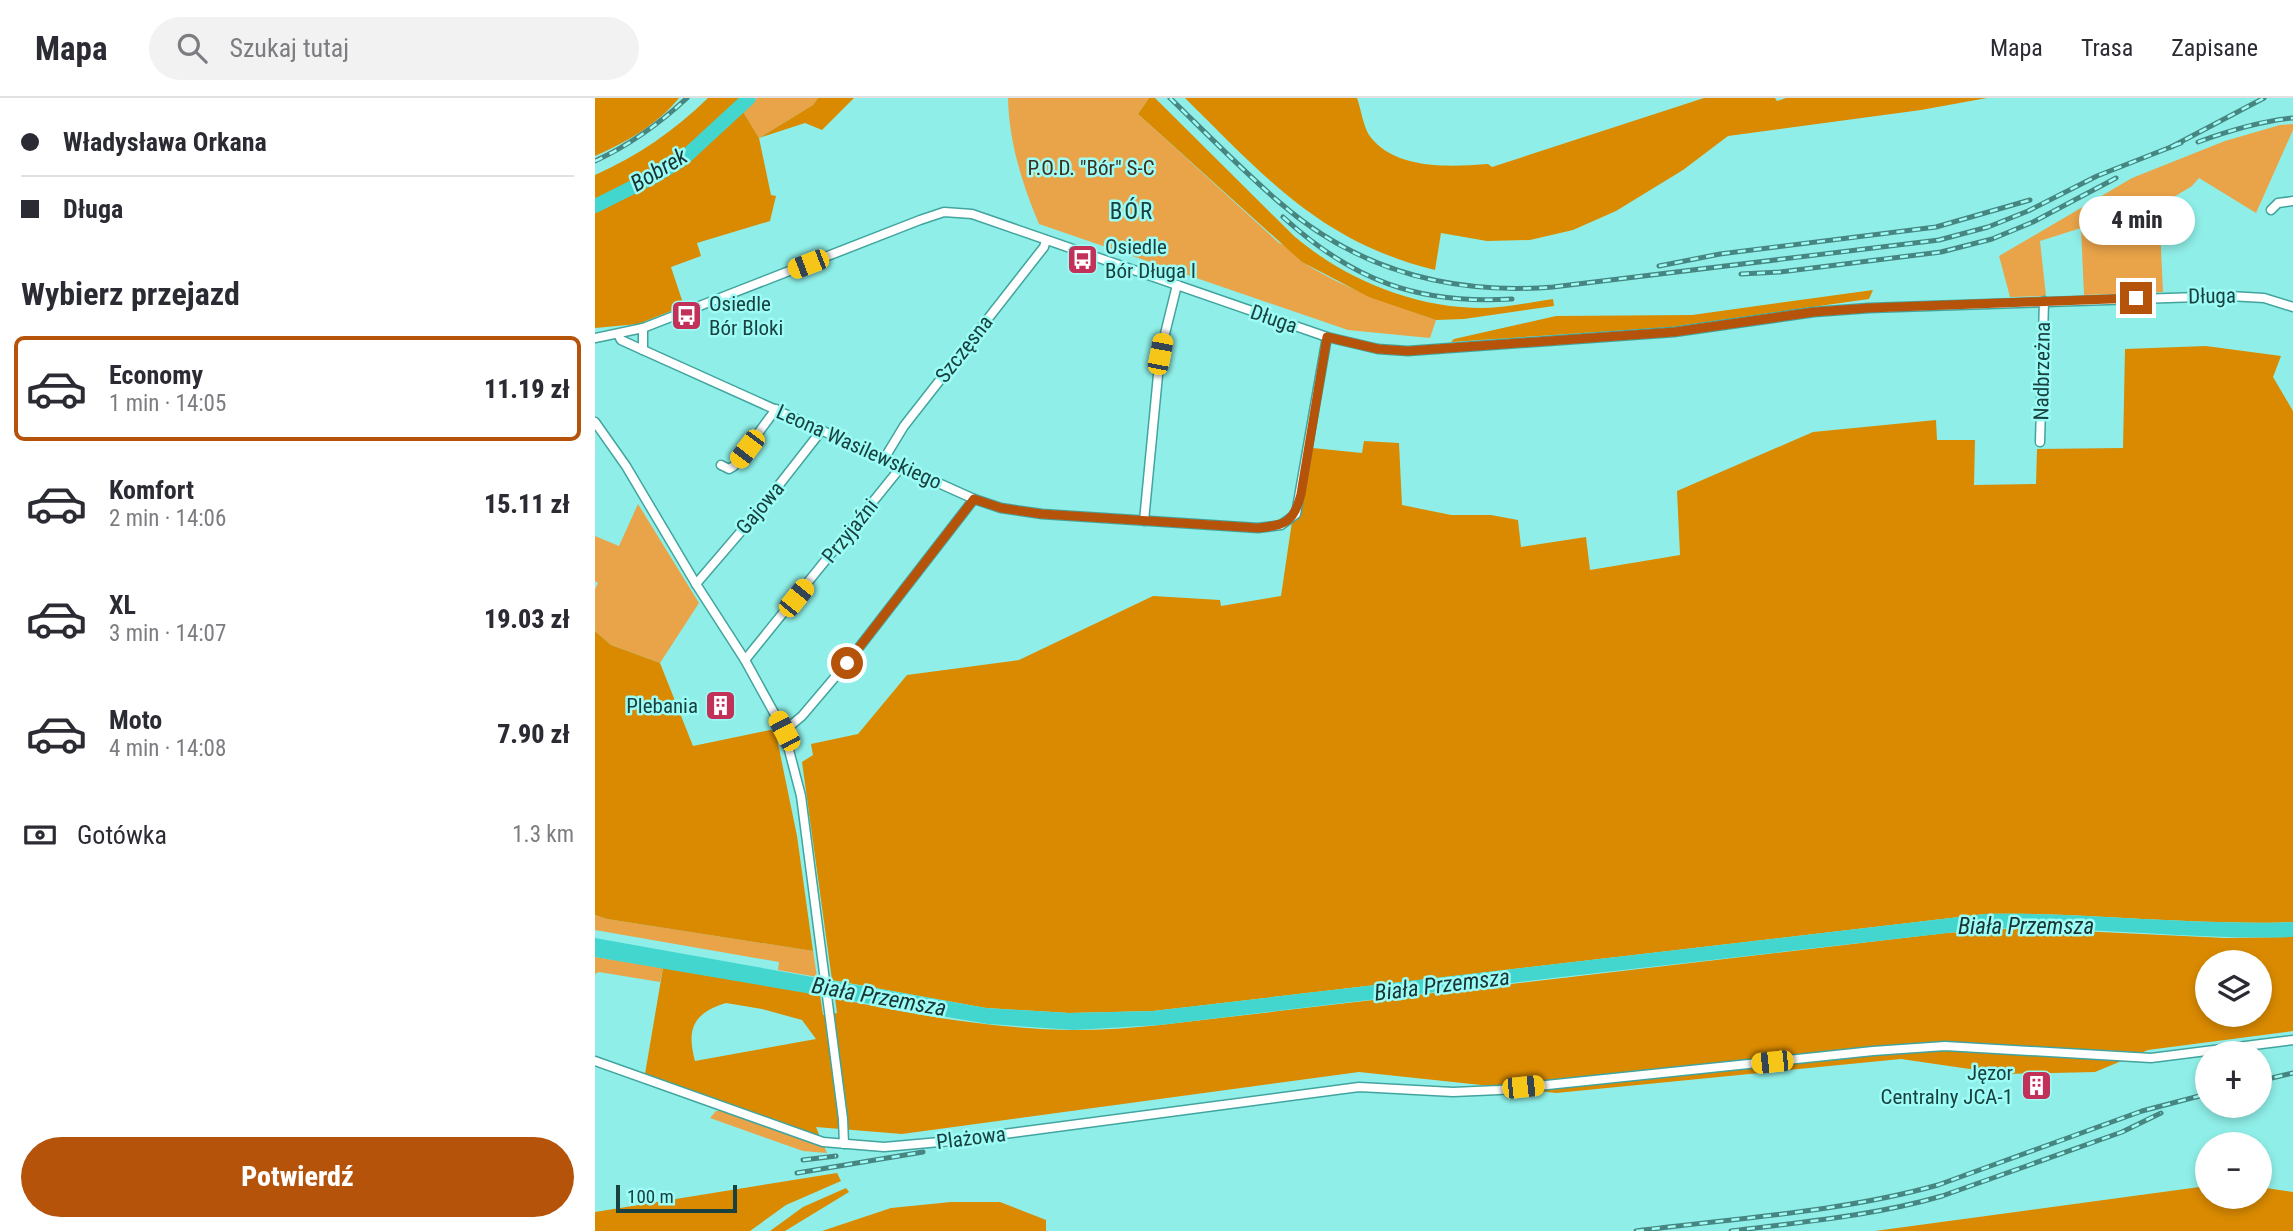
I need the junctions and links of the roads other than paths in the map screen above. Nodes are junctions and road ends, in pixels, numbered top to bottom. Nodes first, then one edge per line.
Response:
1 (2293, 201) edge
2 (2271, 210) dead end
3 (1047, 240) junction
4 (1177, 285) junction
5 (2044, 301) junction
6 (2293, 307) edge
7 (643, 328) junction
8 (618, 334) junction
9 (1327, 337) junction
10 (595, 338) edge
11 (643, 350) junction
12 (776, 409) junction
13 (595, 422) edge
14 (822, 430) junction
15 (2041, 442) dead end
16 (884, 459) junction
17 (721, 465) dead end
18 (901, 467) junction
19 (974, 499) junction
20 (1144, 522) junction
21 (696, 584) junction
22 (745, 660) junction
23 (784, 731) junction
24 (2293, 1040) edge
25 (595, 1061) edge
26 (843, 1144) junction

1 - 2 street
3 - 4 street, Długa
3 - 7 street, Długa
3 - 16 street, Szczęsna
4 - 9 street, Długa
4 - 20 street
5 - 6 street, Długa
5 - 9 street, Długa
5 - 15 street, Nadbrzeżna
7 - 8 street, Długa
7 - 11 street
8 - 10 street, Długa
8 - 11 street, Leona Wasilewskiego
9 - 20 street, Leona Wasilewskiego
11 - 12 street, Leona Wasilewskiego
12 - 14 street, Leona Wasilewskiego
12 - 17 street
13 - 21 street
14 - 16 street, Leona Wasilewskiego
14 - 21 street, Gajowa
16 - 18 street, Leona Wasilewskiego
18 - 19 street, Leona Wasilewskiego
18 - 22 street, Przyjaźni
19 - 20 street, Leona Wasilewskiego
19 - 23 street
21 - 22 street
22 - 23 street
23 - 26 street
24 - 26 street, Plażowa
25 - 26 street, Plażowa

